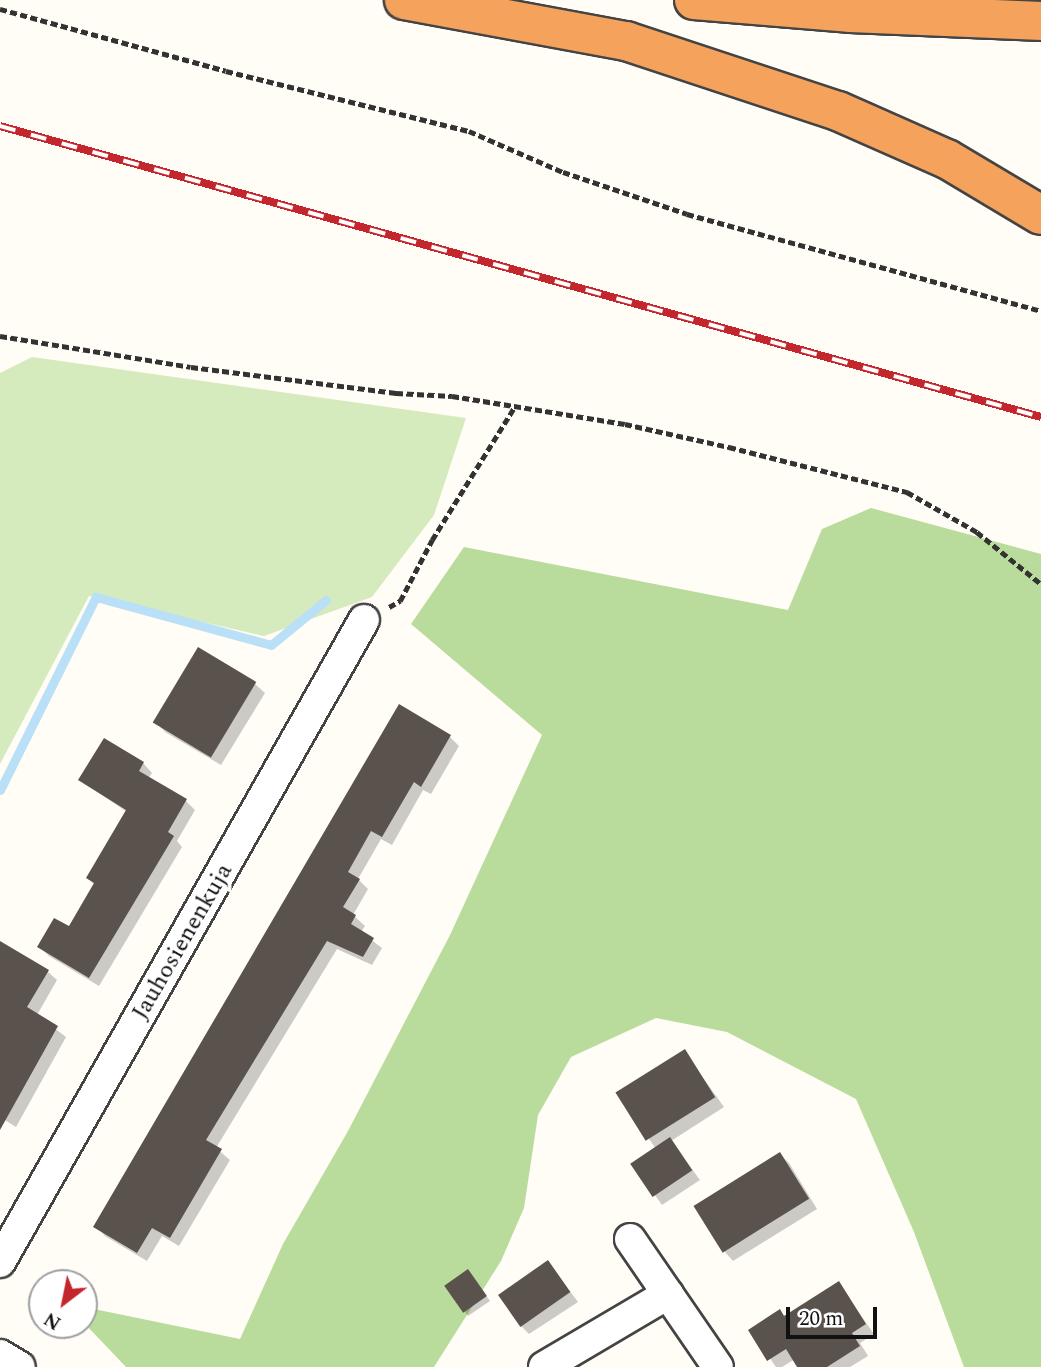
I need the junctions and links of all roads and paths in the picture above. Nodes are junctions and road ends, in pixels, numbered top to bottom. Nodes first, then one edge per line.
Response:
1 (404, 0) edge
2 (694, 0) edge
3 (0, 9) edge
4 (1041, 21) edge
5 (1041, 215) edge
6 (1041, 311) edge
7 (0, 336) edge
8 (514, 408) junction
9 (1041, 584) edge
10 (364, 620) joint
11 (629, 1239) dead end
12 (0, 1262) edge
13 (668, 1294) junction
14 (0, 1354) edge
15 (20, 1367) edge
16 (544, 1367) edge
17 (718, 1367) edge

1 - 5 highway
2 - 4 highway
3 - 6 path
7 - 8 path
8 - 9 path
8 - 10 path
10 - 12 street, Jauhosienenkuja
11 - 13 street
13 - 16 street
13 - 17 street
14 - 15 street

